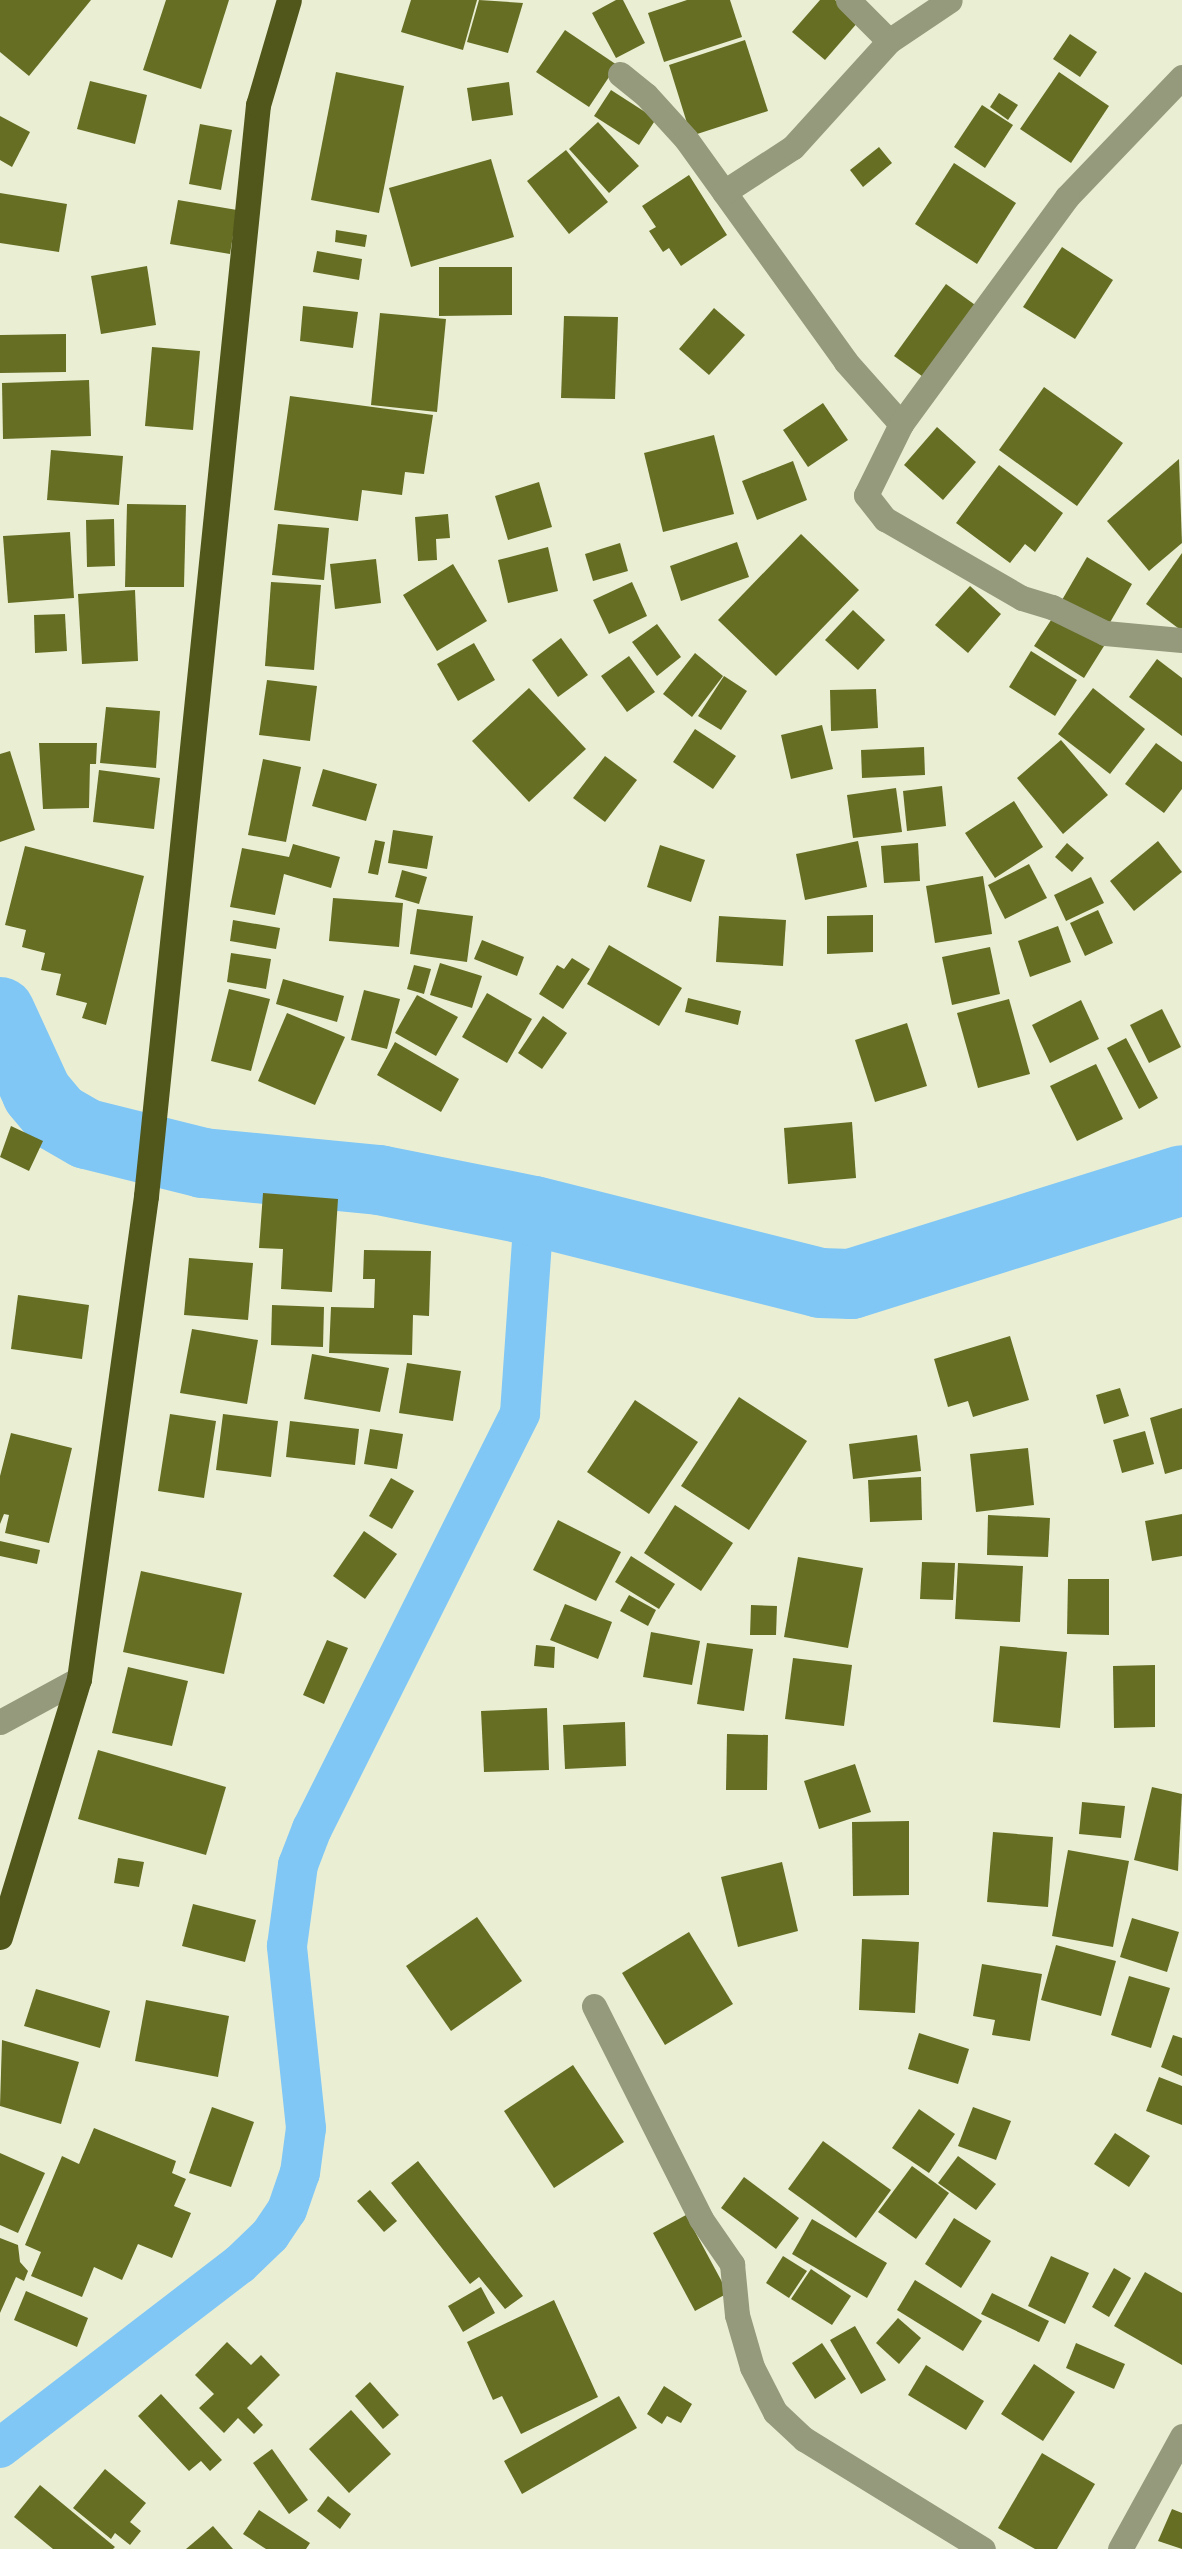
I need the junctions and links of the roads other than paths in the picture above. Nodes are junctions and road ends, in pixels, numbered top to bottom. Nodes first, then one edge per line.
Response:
1 (289, 0) edge
2 (848, 0) edge
3 (950, 0) edge
4 (888, 41) junction
5 (620, 74) dead end
6 (1182, 77) edge
7 (724, 192) junction
8 (901, 424) junction
9 (1182, 640) edge
10 (79, 1680) junction
11 (0, 1722) edge
12 (0, 1937) edge
13 (594, 2006) dead end
14 (1182, 2436) edge
15 (983, 2549) edge
16 (1120, 2549) edge

1 - 10 main road
2 - 4 street
3 - 4 street
4 - 7 street
5 - 7 street
6 - 8 street
7 - 8 street
8 - 9 street
10 - 11 street
10 - 12 main road
13 - 15 street
14 - 16 street

